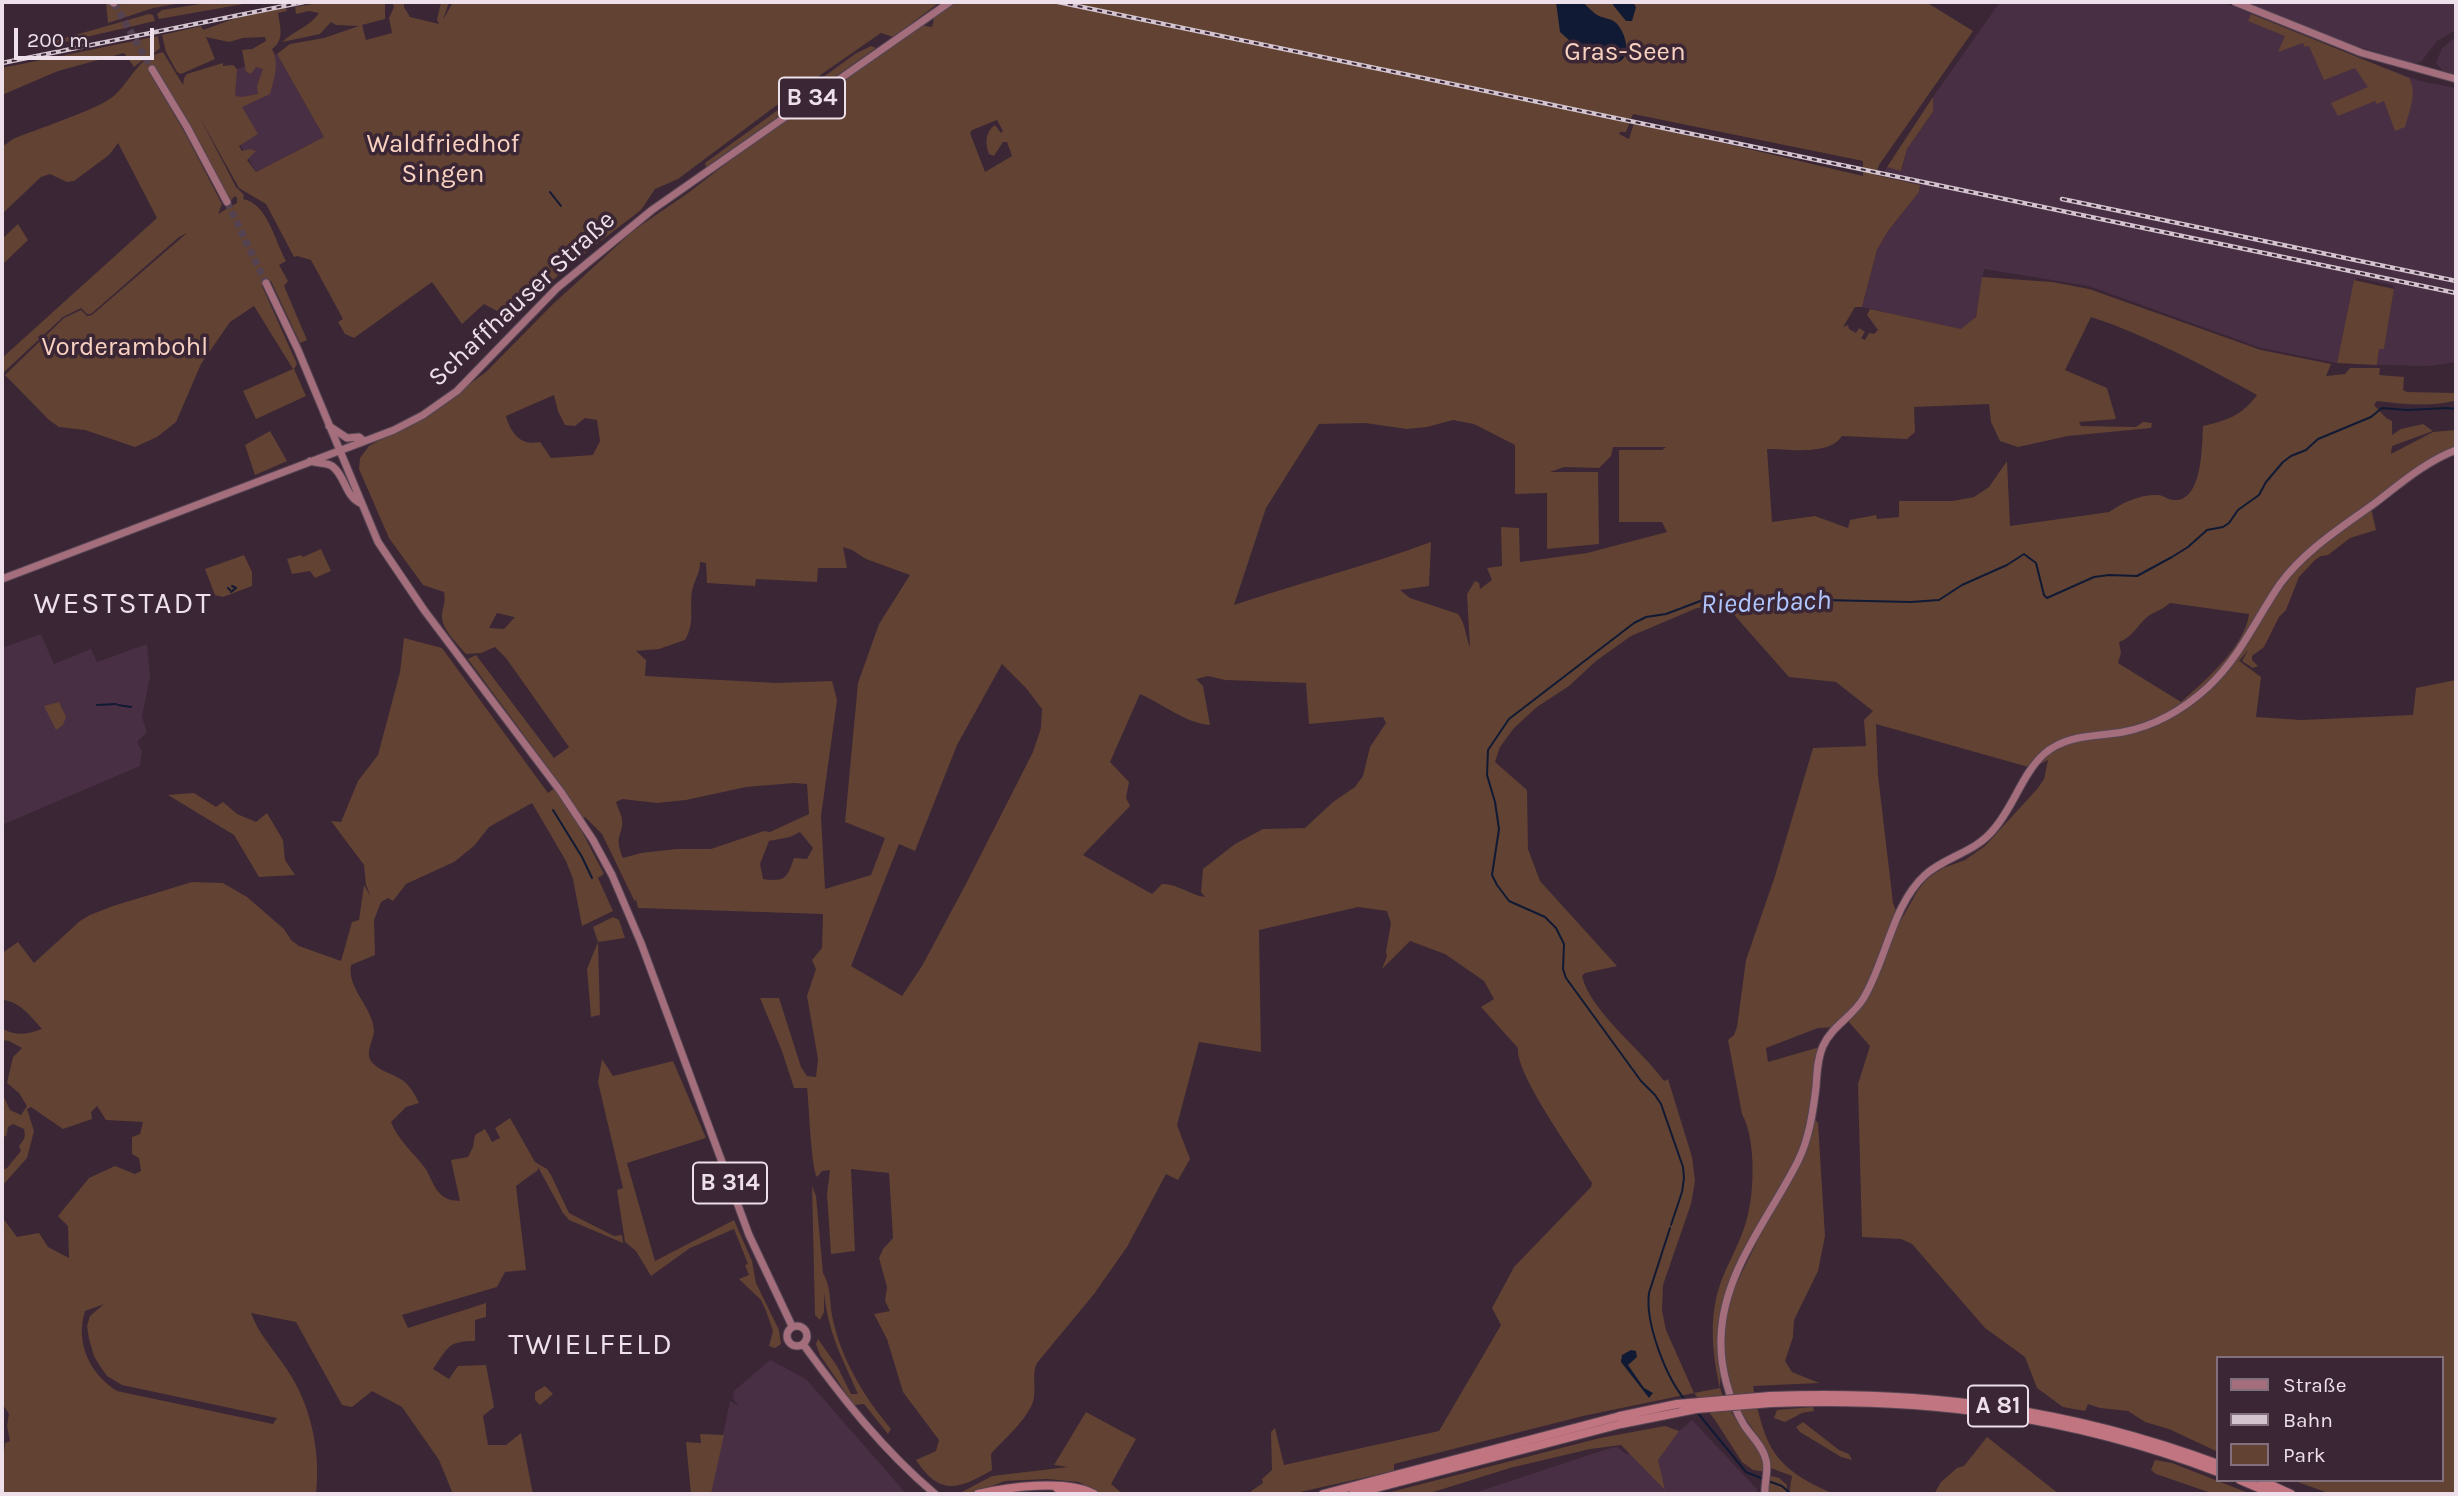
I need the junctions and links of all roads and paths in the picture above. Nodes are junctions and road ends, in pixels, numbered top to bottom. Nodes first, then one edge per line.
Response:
1 (950, 2) edge
2 (2235, 2) edge
3 (152, 69) tunnel mouth
4 (2456, 79) edge
5 (226, 202) tunnel mouth
6 (266, 283) tunnel mouth
7 (329, 426) junction
8 (364, 441) junction
9 (2456, 450) edge
10 (338, 451) junction
11 (310, 461) junction
12 (360, 503) junction
13 (2, 579) edge
14 (792, 1326) junction
15 (803, 1344) junction
16 (1771, 1399) junction
17 (1620, 1420) junction
18 (2216, 1463) edge
19 (2216, 1471) edge
20 (2245, 1482) edge
21 (2264, 1482) edge
22 (1054, 1487) junction
23 (935, 1494) edge
24 (982, 1494) edge
25 (1071, 1494) edge
26 (1094, 1494) edge
27 (1323, 1494) edge
28 (1353, 1494) edge
29 (1765, 1494) edge
30 (2273, 1494) edge
31 (2291, 1494) edge

1 - 8 main road, Schaffhauser Straße / B 34
2 - 4 main road
3 - 5 main road
6 - 7 main road
7 - 8 main road
7 - 10 main road
8 - 10 main road, Schaffhauser Straße / B 34
9 - 29 main road
10 - 11 main road, Schaffhauser Straße / B 34
10 - 12 main road, B 314
11 - 12 main road, B 314
11 - 13 main road, Schaffhauser Straße / B 34
12 - 14 main road, B 314
14 - 15 main road
14 - 15 main road
15 - 23 main road
16 - 17 highway, A 81, bridge
16 - 18 highway, A 81
16 - 19 highway, A 81
17 - 27 highway, A 81
17 - 28 highway, A 81
20 - 30 highway
21 - 31 highway
22 - 24 highway
22 - 25 highway
22 - 26 highway

